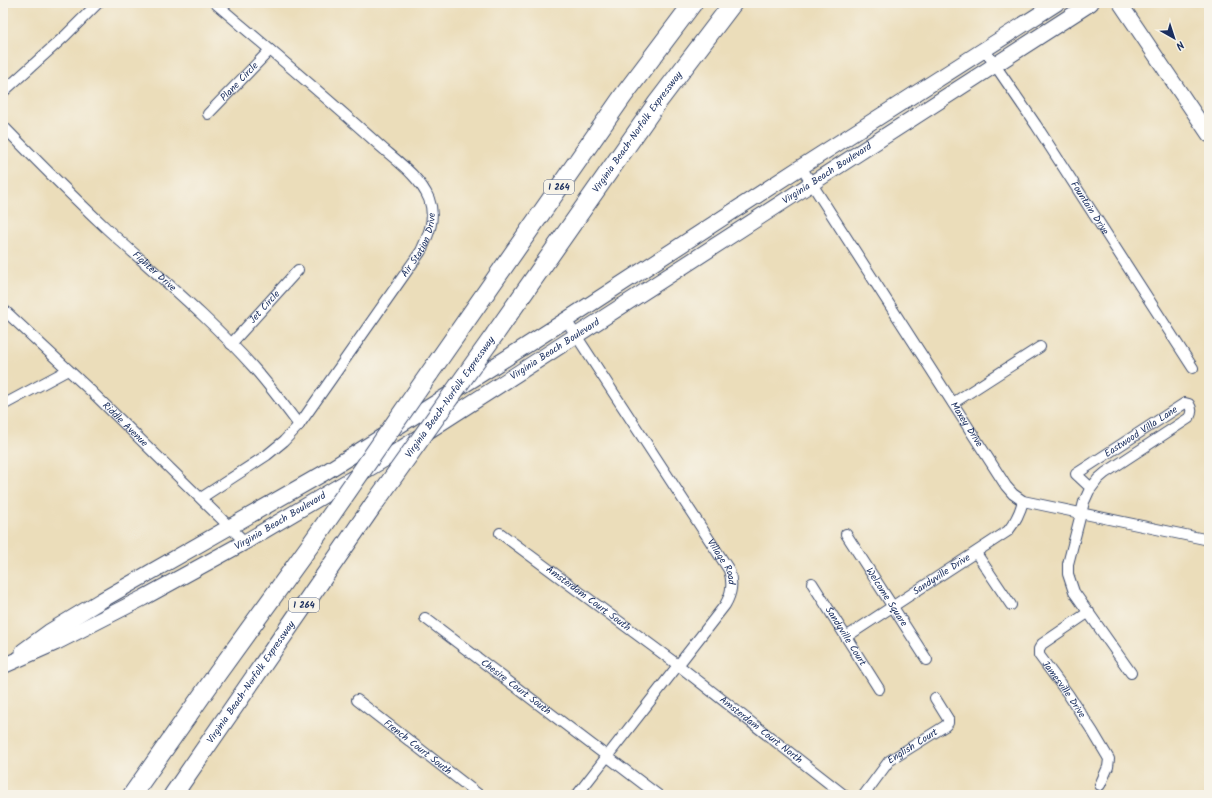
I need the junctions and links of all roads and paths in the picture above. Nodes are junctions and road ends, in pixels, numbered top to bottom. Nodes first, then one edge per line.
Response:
1 (98, 3) edge
2 (215, 3) edge
3 (693, 3) edge
4 (733, 3) edge
5 (1057, 3) edge
6 (1091, 3) edge
7 (1120, 3) edge
8 (984, 49) junction
9 (270, 50) junction
10 (996, 65) junction
11 (3, 92) edge
12 (208, 114) dead end
13 (3, 126) edge
14 (1209, 135) edge
15 (801, 167) junction
16 (813, 183) junction
17 (298, 270) dead end
18 (3, 309) edge
19 (566, 320) junction
20 (576, 336) junction
21 (231, 344) junction
22 (1040, 347) dead end
23 (1193, 368) dead end
24 (68, 370) junction
25 (953, 403) junction
26 (3, 405) edge
27 (299, 425) junction
28 (1091, 488) junction
29 (200, 498) junction
30 (1023, 501) junction
31 (1081, 514) junction
32 (230, 527) junction
33 (500, 533) dead end
34 (846, 534) dead end
35 (1209, 540) edge
36 (245, 542) junction
37 (976, 553) junction
38 (812, 583) dead end
39 (1011, 605) dead end
40 (893, 607) junction
41 (1089, 612) junction
42 (425, 618) dead end
43 (846, 637) junction
44 (927, 660) dead end
45 (678, 665) junction
46 (3, 666) edge
47 (1131, 673) dead end
48 (879, 689) dead end
49 (935, 698) dead end
50 (357, 700) dead end
51 (171, 740) junction
52 (607, 756) junction
53 (1100, 785) dead end
54 (128, 795) edge
55 (132, 795) edge
56 (173, 795) edge
57 (479, 795) edge
58 (577, 795) edge
59 (658, 795) edge
60 (844, 795) edge
61 (864, 795) edge

1 - 11 street
2 - 9 street, Air Station Drive
3 - 51 highway, I 264, bridge
4 - 56 highway, Virginia Beach-Norfolk Expressway / I 264, bridge
5 - 8 main road, Virginia Beach Boulevard
6 - 10 main road, Virginia Beach Boulevard
7 - 14 street
8 - 10 street, Fountain Drive
8 - 15 main road, Virginia Beach Boulevard
9 - 12 street, Plane Circle
9 - 27 street, Air Station Drive
10 - 16 main road, Virginia Beach Boulevard
10 - 23 street, Fountain Drive
13 - 21 street, Fighter Drive
15 - 16 street, Maxey Drive
15 - 19 main road, Virginia Beach Boulevard
16 - 20 main road, Virginia Beach Boulevard
16 - 25 street, Maxey Drive
17 - 21 street, Jet Circle
18 - 24 street, Riddle Avenue
19 - 20 street, Village Road
19 - 32 main road, Virginia Beach Boulevard
20 - 36 main road, Virginia Beach Boulevard
20 - 45 street, Village Road
21 - 27 street, Fighter Drive
22 - 25 street
24 - 26 street
24 - 29 street, Riddle Avenue
25 - 30 street, Maxey Drive
27 - 29 street, Air Station Drive
28 - 28 street, Eastwood Villa Lane
28 - 31 street, Eastwood Villa Lane
29 - 32 street, Riddle Avenue
30 - 31 street, Maxey Drive
30 - 37 street, Sandyville Drive
31 - 35 street, Maxey Drive
31 - 41 street, Eastwood Villa Lane
32 - 36 street, Riddle Avenue
32 - 46 main road, Virginia Beach Boulevard
33 - 45 street, Amsterdam Court South
34 - 40 street, Welcome Square
36 - 46 main road, Virginia Beach Boulevard
37 - 39 street
37 - 40 street, Sandyville Drive
38 - 43 street, Sandyville Court
40 - 43 street, Sandyville Drive
40 - 44 street, Welcome Square
41 - 47 street, Eastwood Villa Lane
41 - 53 street, Jamesville Drive
42 - 52 street, Chesire Court South
43 - 48 street, Sandyville Court
45 - 52 street, Village Road
45 - 60 street, Amsterdam Court North
49 - 61 street, English Court
50 - 57 street, French Court South
51 - 54 highway
51 - 55 highway, I 264
52 - 58 street, Village Road
52 - 59 street, Chesire Court South

